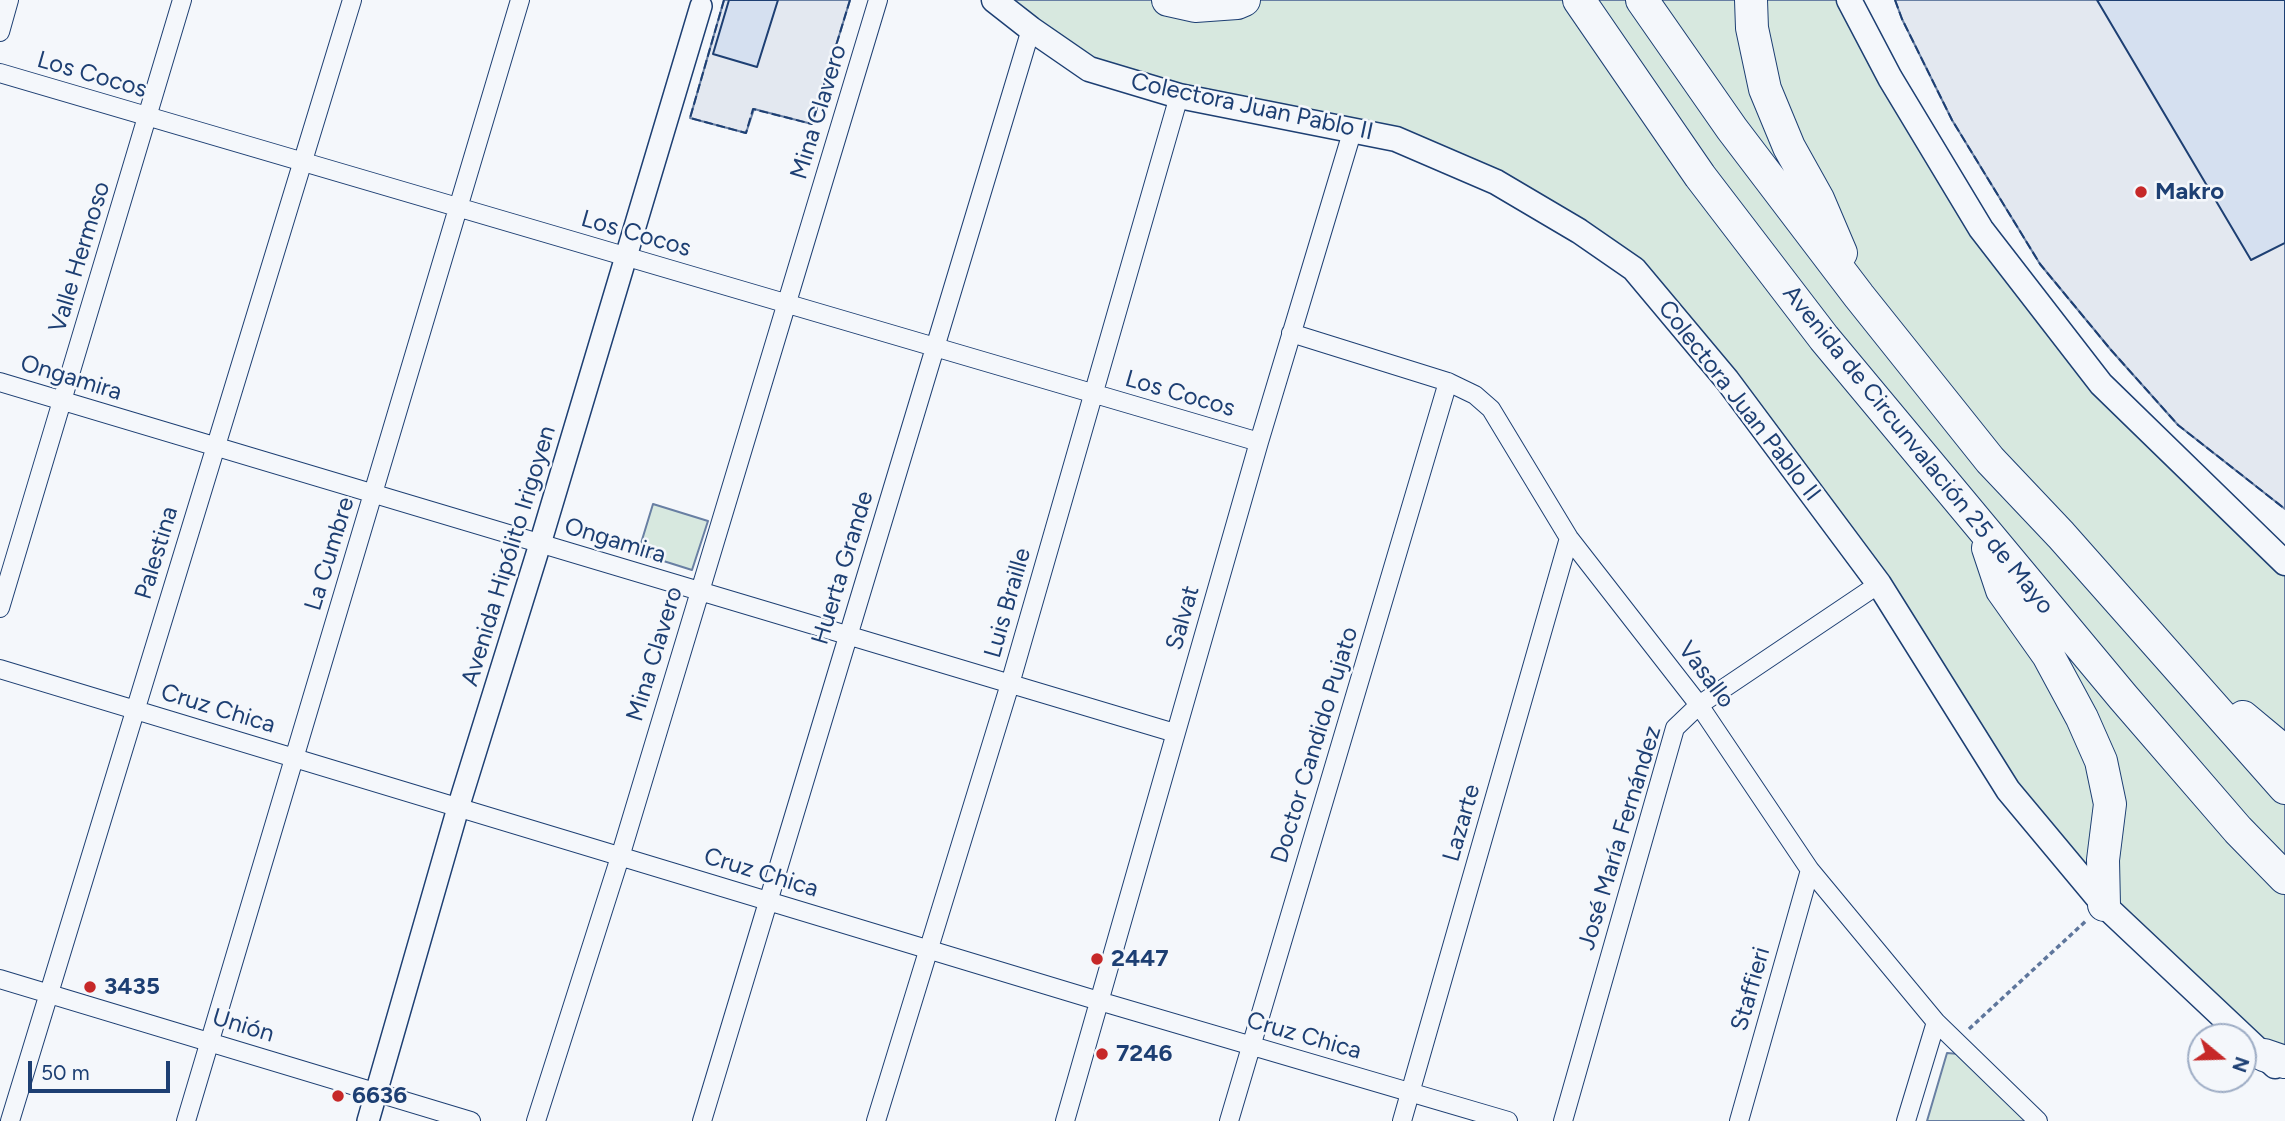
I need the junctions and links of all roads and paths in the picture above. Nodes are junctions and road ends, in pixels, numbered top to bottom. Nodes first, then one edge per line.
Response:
1 (9, 0) edge
2 (182, 0) edge
3 (352, 0) edge
4 (520, 0) edge
5 (878, 0) edge
6 (994, 0) edge
7 (1168, 0) edge
8 (1244, 0) edge
9 (1579, 0) edge
10 (1642, 0) edge
11 (1751, 0) edge
12 (1849, 0) edge
13 (700, 3) edge
14 (1031, 29) junction
15 (0, 32) edge
16 (0, 73) edge
17 (1179, 96) junction
18 (147, 116) junction
19 (1353, 129) junction
20 (302, 162) junction
21 (458, 208) junction
22 (626, 257) junction
23 (1859, 296) junction
24 (786, 304) junction
25 (1291, 334) junction
26 (935, 347) junction
27 (0, 382) edge
28 (1448, 382) junction
29 (1093, 394) junction
30 (62, 401) junction
31 (1259, 442) junction
32 (216, 447) junction
33 (373, 494) junction
34 (1981, 530) junction
35 (1569, 538) junction
36 (540, 544) junction
37 (2285, 563) edge
38 (1879, 583) junction
39 (699, 591) junction
40 (0, 608) edge
41 (848, 636) junction
42 (2166, 653) junction
43 (0, 669) edge
44 (1010, 684) junction
45 (1699, 705) junction
46 (134, 709) junction
47 (1175, 733) junction
48 (2285, 752) edge
49 (294, 758) junction
50 (2285, 788) edge
51 (458, 808) junction
52 (620, 857) junction
53 (1810, 870) junction
54 (2285, 878) edge
55 (768, 901) junction
56 (2104, 905) junction
57 (928, 950) junction
58 (0, 979) edge
59 (49, 993) junction
60 (1099, 1001) junction
61 (1936, 1022) junction
62 (1956, 1041) junction
63 (210, 1042) junction
64 (1251, 1046) junction
65 (2278, 1064) edge
66 (377, 1092) junction
67 (1410, 1093) junction
68 (10, 1121) edge
69 (186, 1121) edge
70 (368, 1121) edge
71 (471, 1121) edge
72 (536, 1121) edge
73 (702, 1121) edge
74 (876, 1121) edge
75 (1065, 1121) edge
76 (1229, 1121) edge
77 (1402, 1121) edge
78 (1508, 1121) edge
79 (1563, 1121) edge
80 (1739, 1121) edge
81 (1906, 1121) edge
82 (2038, 1121) edge

1 - 15 street
2 - 18 street, Valle Hermoso
3 - 20 street, Palestina
4 - 21 street, La Cumbre
5 - 24 street, Mina Clavero
6 - 14 main road, Colectora Juan Pablo II
7 - 8 highway
9 - 34 highway, Avenida de Circunvalación 25 de Mayo
10 - 23 highway, Avenida de Circunvalación 25 de Mayo
11 - 23 highway
12 - 37 main road
13 - 22 street, Avenida Hipólito Irigoyen
14 - 17 main road, Colectora Juan Pablo II
14 - 26 street, Huerta Grande
16 - 18 street, Los Cocos
17 - 19 main road, Colectora Juan Pablo II
17 - 29 street, Luis Braille
18 - 20 street, Los Cocos
18 - 30 street, Valle Hermoso
19 - 25 street, Salvat
19 - 38 main road, Colectora Juan Pablo II
20 - 21 street, Los Cocos
20 - 32 street, Palestina
21 - 22 street, Los Cocos
21 - 33 street, La Cumbre
22 - 24 street, Los Cocos
22 - 36 street, Avenida Hipólito Irigoyen
23 - 42 highway, Avenida de Circunvalación 25 de Mayo
24 - 26 street, Los Cocos
24 - 39 street, Mina Clavero
25 - 28 street, Vasallo
25 - 31 street, Salvat
26 - 29 street, Los Cocos
26 - 41 street, Huerta Grande
27 - 30 street, Ongamira
28 - 35 street, Vasallo
28 - 64 street, Doctor Candido Pujato
29 - 31 street, Los Cocos
29 - 44 street, Luis Braille
30 - 32 street, Ongamira
30 - 40 street, Valle Hermoso
31 - 47 street, Salvat
32 - 33 street, Ongamira
32 - 46 street, Palestina
33 - 36 street, Ongamira
33 - 49 street, La Cumbre
34 - 54 highway, Avenida de Circunvalación 25 de Mayo
34 - 56 highway
35 - 45 street, Vasallo
35 - 67 street, Lazarte
36 - 39 street, Ongamira
36 - 51 street, Avenida Hipólito Irigoyen
38 - 45 street, José María Fernández
38 - 56 main road, Colectora Juan Pablo II
39 - 41 street, Ongamira
39 - 52 street, Mina Clavero
41 - 44 street, Ongamira
41 - 55 street, Huerta Grande
42 - 48 highway
42 - 50 highway, Avenida de Circunvalación 25 de Mayo
43 - 46 street, Cruz Chica
44 - 47 street, Ongamira
44 - 57 street, Luis Braille
45 - 53 street, Vasallo
45 - 79 street, José María Fernández
46 - 49 street, Cruz Chica
46 - 59 street, Palestina
47 - 60 street, Salvat
49 - 51 street, Cruz Chica
49 - 63 street, La Cumbre
51 - 52 street, Cruz Chica
51 - 66 street, Avenida Hipólito Irigoyen
52 - 55 street, Cruz Chica
52 - 72 street, Mina Clavero
53 - 61 street, Vasallo
53 - 80 street, Staffieri
55 - 57 street, Cruz Chica
55 - 73 street, Huerta Grande
56 - 62 path
56 - 65 main road, Colectora Juan Pablo II
57 - 60 street, Cruz Chica
57 - 74 street, Luis Braille
58 - 59 street, Unión
59 - 63 street, Unión
59 - 68 street, Palestina
60 - 64 street, Cruz Chica
60 - 75 street, Salvat
61 - 62 street, Vasallo
61 - 81 street
62 - 82 street, Vasallo
63 - 66 street, Unión
63 - 69 street, La Cumbre
64 - 67 street, Cruz Chica
64 - 76 street, Doctor Candido Pujato
66 - 70 street, Avenida Hipólito Irigoyen
66 - 71 street, Unión
67 - 77 street, Lazarte
67 - 78 street, Cruz Chica

